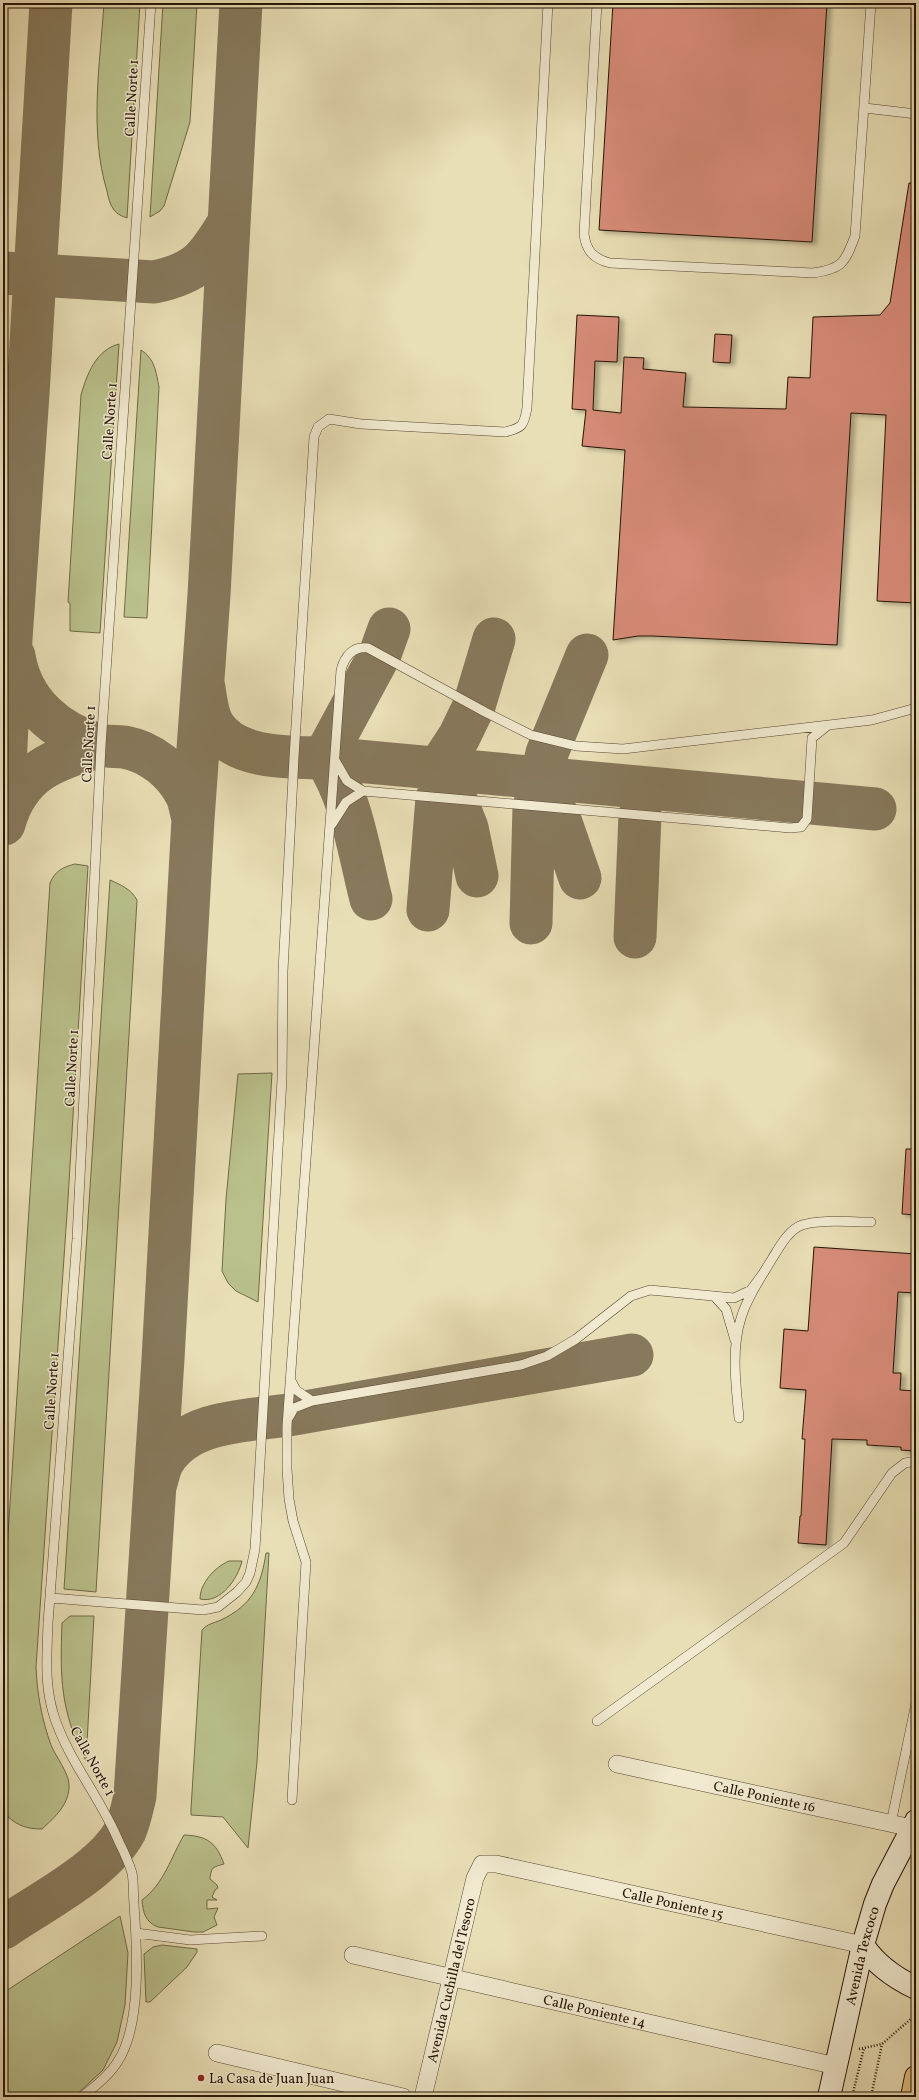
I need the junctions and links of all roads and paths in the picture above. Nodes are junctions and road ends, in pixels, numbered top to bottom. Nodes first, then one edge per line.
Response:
1 (151, 3) edge
2 (548, 3) edge
3 (597, 3) edge
4 (871, 3) edge
5 (865, 108) junction
6 (916, 114) edge
7 (916, 708) edge
8 (828, 725) junction
9 (797, 728) junction
10 (812, 738) junction
11 (335, 759) junction
12 (363, 791) junction
13 (330, 826) junction
14 (871, 1222) dead end
15 (762, 1276) junction
16 (715, 1297) junction
17 (736, 1346) junction
18 (290, 1379) junction
19 (312, 1401) junction
20 (739, 1418) dead end
21 (287, 1426) junction
22 (916, 1461) edge
23 (51, 1598) junction
24 (916, 1703) edge
25 (597, 1721) dead end
26 (617, 1764) dead end
27 (292, 1800) dead end
28 (891, 1824) junction
29 (914, 1825) edge
30 (482, 1864) joint
31 (136, 1933) junction
32 (262, 1936) dead end
33 (863, 1945) junction
34 (353, 1955) dead end
35 (451, 1978) junction
36 (916, 1988) edge
37 (916, 2018) edge
38 (882, 2044) junction
39 (864, 2048) junction
40 (217, 2053) dead end
41 (837, 2060) junction
42 (916, 2077) edge
43 (81, 2097) edge
44 (403, 2097) edge
45 (424, 2097) edge
46 (829, 2097) edge
47 (852, 2097) edge
48 (870, 2097) edge
49 (912, 2097) edge

1 - 23 lane, Calle Norte 1
2 - 23 lane
3 - 5 lane
4 - 5 lane
5 - 6 lane
7 - 8 lane
8 - 9 lane
8 - 10 lane
9 - 10 lane
9 - 11 lane
10 - 12 lane
11 - 12 lane
11 - 13 lane
12 - 13 lane
13 - 18 lane
14 - 15 lane
15 - 16 lane
15 - 17 lane
16 - 17 lane
16 - 19 lane
17 - 20 lane
18 - 19 lane
18 - 21 lane
19 - 21 lane
21 - 27 lane
22 - 25 lane
23 - 31 lane, Calle Norte 1
24 - 28 lane
26 - 28 street, Calle Poniente 16
28 - 29 street, Calle Poniente 16
29 - 33 main road, Avenida Texcoco
30 - 33 street, Calle Poniente 15
30 - 35 street, Avenida Cuchilla del Tesoro
31 - 32 lane
31 - 43 lane, Calle Norte 1
33 - 36 main road
33 - 41 main road, Avenida Texcoco
34 - 35 street, Calle Poniente 14
35 - 41 street, Calle Poniente 14
35 - 45 street, Avenida Cuchilla del Tesoro
37 - 38 path
38 - 39 path
38 - 48 path
39 - 41 path
39 - 47 path
40 - 44 street
41 - 46 main road, Avenida Texcoco
42 - 49 main road

